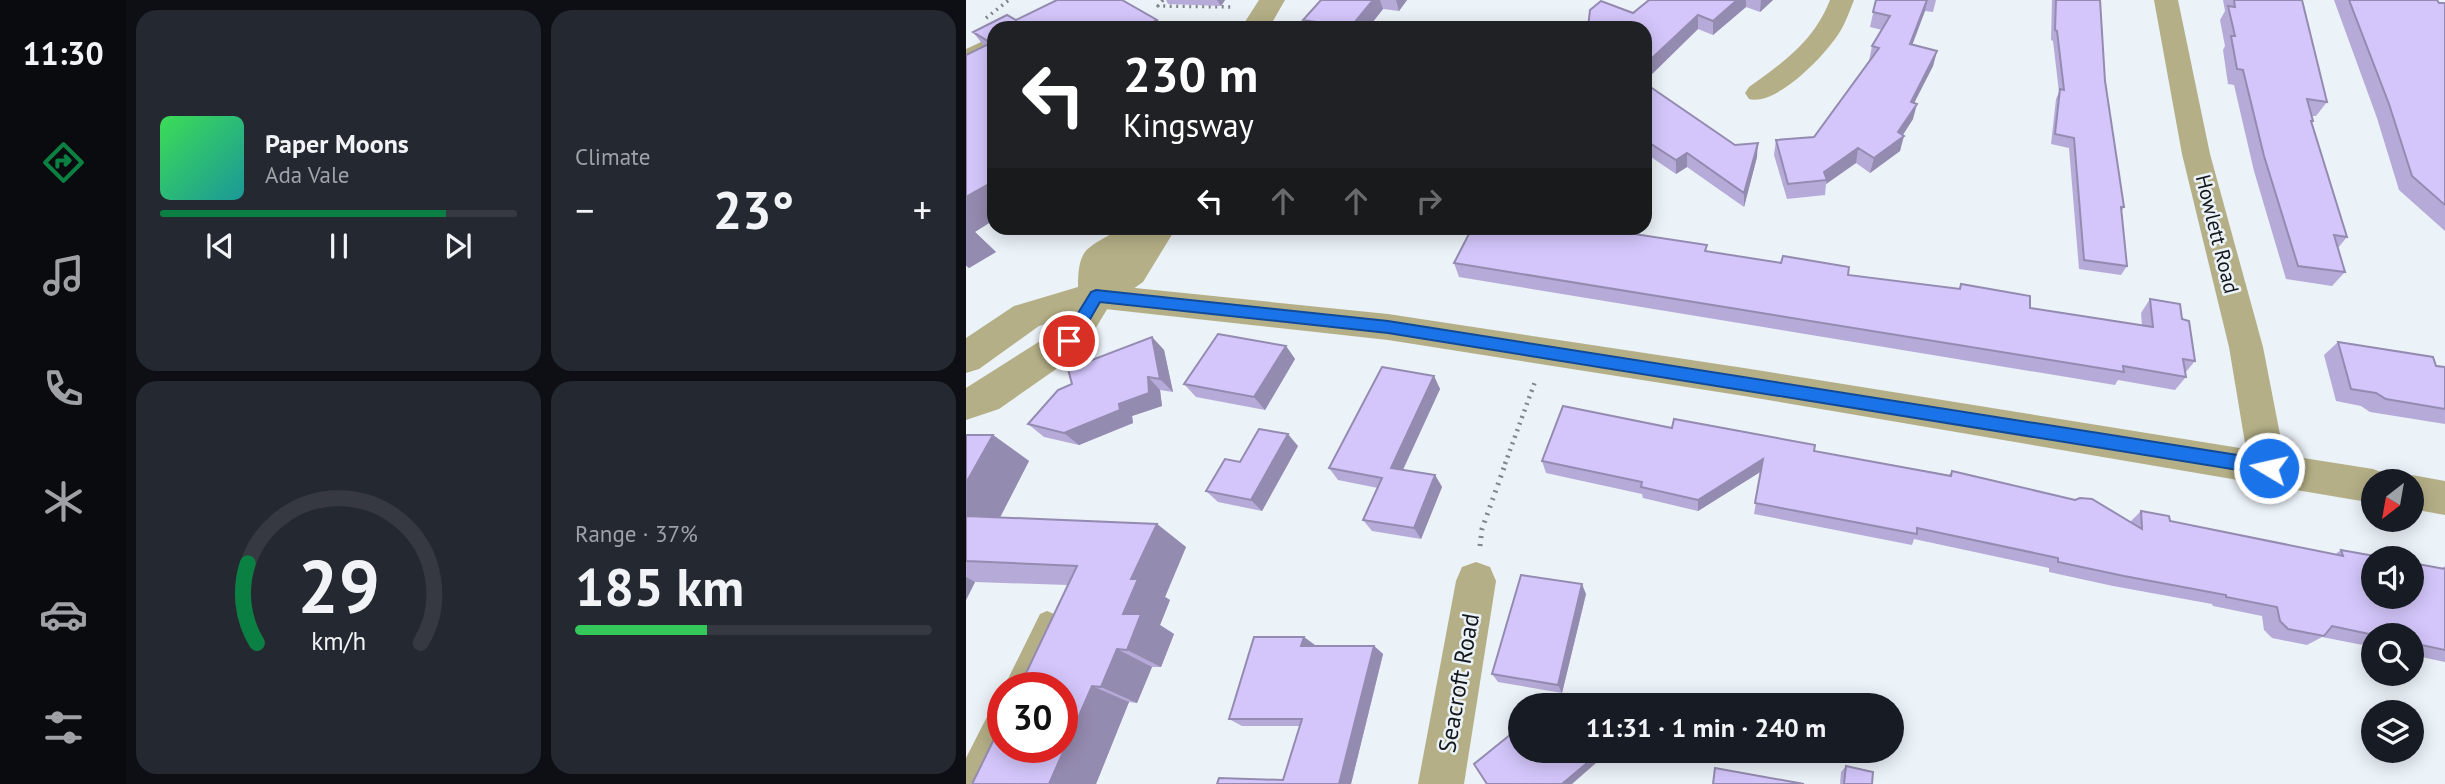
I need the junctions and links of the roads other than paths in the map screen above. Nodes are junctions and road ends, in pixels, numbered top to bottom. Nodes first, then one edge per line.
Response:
1 (1842, 0) edge
2 (2166, 0) edge
3 (987, 44) edge
4 (966, 54) edge
5 (1758, 93) dead end
6 (1135, 235) edge
7 (1156, 235) edge
8 (1096, 296) junction
9 (966, 358) edge
10 (966, 404) edge
11 (2269, 468) junction
12 (2361, 484) edge
13 (2424, 494) edge
14 (2445, 498) edge
15 (1476, 581) road end
16 (1047, 621) edge
17 (1021, 672) edge
18 (987, 741) edge
19 (966, 782) edge
20 (1441, 784) edge

1 - 5 street
2 - 11 street, Howlett Road
3 - 4 lane
6 - 8 street
7 - 8 street
8 - 9 street
8 - 10 street
8 - 11 street
11 - 12 street
13 - 14 street
15 - 20 street, Seacroft Road
16 - 17 lane
18 - 19 lane

